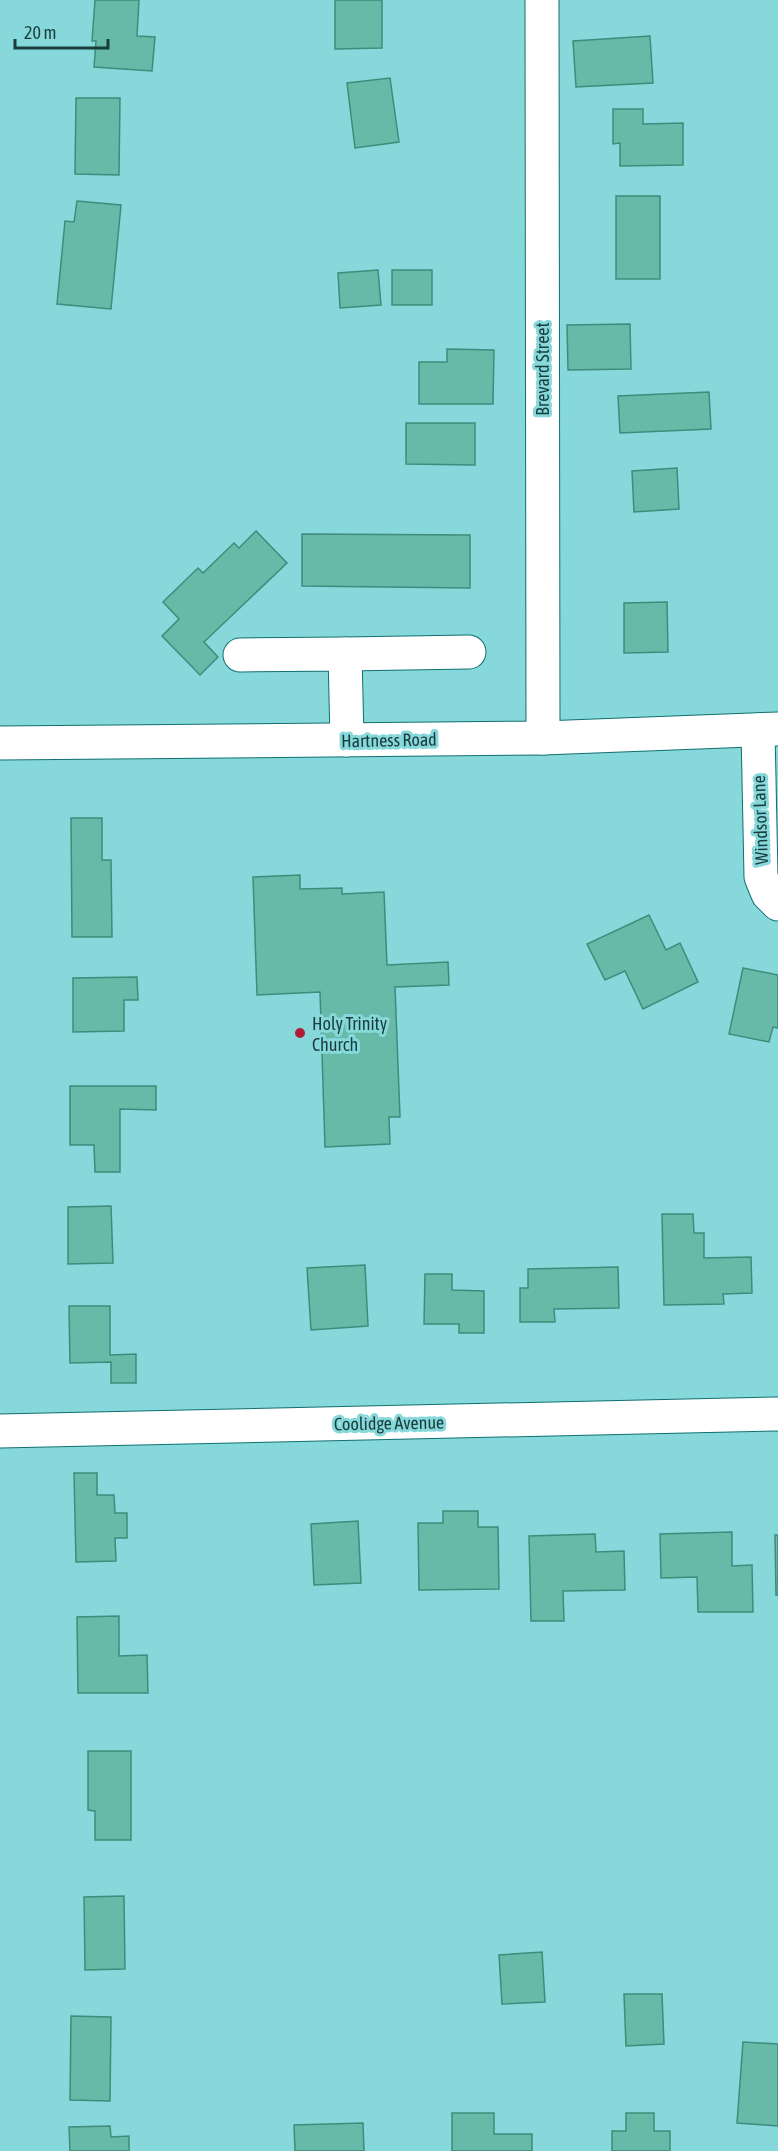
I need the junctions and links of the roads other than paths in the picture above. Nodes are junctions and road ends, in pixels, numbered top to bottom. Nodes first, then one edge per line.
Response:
1 (542, 0) edge
2 (469, 652) dead end
3 (345, 654) junction
4 (240, 655) dead end
5 (768, 730) edge
6 (543, 738) junction
7 (347, 740) junction
8 (0, 743) edge
9 (778, 904) edge
10 (778, 1414) edge
11 (0, 1431) edge

1 - 6 street, Brevard Street
2 - 3 street
3 - 4 street
3 - 7 street
5 - 6 street, Hartness Road
5 - 9 street, Windsor Lane
6 - 7 street, Hartness Road
7 - 8 street, Hartness Road
10 - 11 street, Coolidge Avenue

